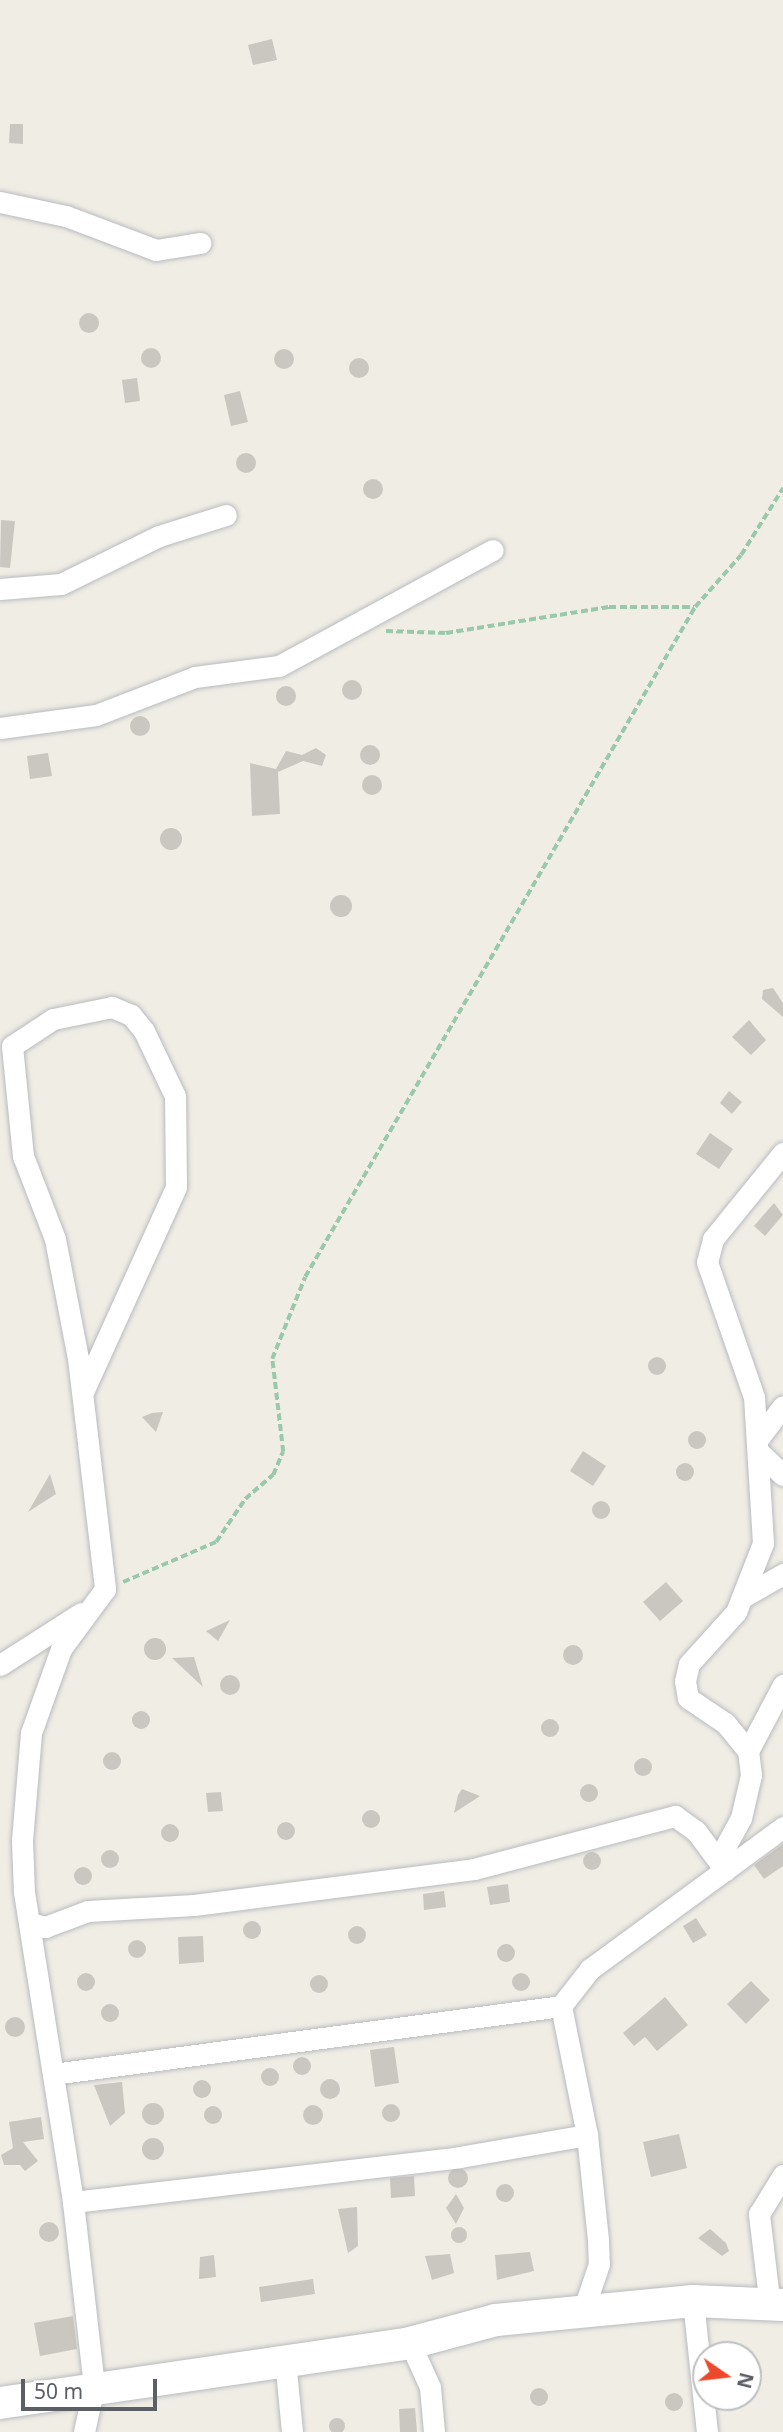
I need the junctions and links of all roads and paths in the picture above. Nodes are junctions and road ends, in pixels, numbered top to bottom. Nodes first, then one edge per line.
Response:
1 (0, 202) edge
2 (200, 243) dead end
3 (783, 488) edge
4 (226, 515) dead end
5 (493, 550) dead end
6 (0, 589) edge
7 (695, 607) junction
8 (357, 623) junction
9 (0, 728) edge
10 (783, 1153) edge
11 (83, 1392) junction
12 (783, 1406) edge
13 (758, 1445) junction
14 (783, 1475) edge
15 (783, 1574) edge
16 (105, 1589) junction
17 (743, 1597) junction
18 (90, 1606) junction
19 (0, 1665) edge
20 (783, 1685) edge
21 (748, 1751) junction
22 (783, 1827) edge
23 (722, 1865) junction
24 (30, 1923) junction
25 (561, 2006) junction
26 (53, 2074) junction
27 (587, 2135) junction
28 (783, 2175) edge
29 (73, 2202) junction
30 (772, 2294) edge
31 (693, 2301) junction
32 (583, 2311) junction
33 (410, 2343) junction
34 (285, 2360) junction
35 (94, 2386) junction
36 (0, 2403) edge
37 (84, 2432) edge
38 (292, 2432) edge
39 (433, 2432) edge
40 (707, 2432) edge

1 - 2 street
3 - 7 path
4 - 6 street
5 - 8 street
7 - 8 path
7 - 16 path
8 - 9 street
10 - 13 street
11 - 11 street
11 - 16 street
12 - 13 street
13 - 14 street
13 - 17 street
15 - 17 street
16 - 18 street
17 - 21 street
18 - 19 street
18 - 24 street
20 - 21 street
21 - 23 street
22 - 23 street
23 - 24 street
23 - 25 street
24 - 26 street
25 - 26 street
25 - 27 street
26 - 29 street
27 - 29 street
27 - 32 street
28 - 30 street
29 - 35 street
30 - 31 main road
31 - 32 main road
31 - 40 street
32 - 33 main road
33 - 34 main road
33 - 39 street
34 - 35 main road
34 - 38 street
35 - 36 main road
35 - 37 street

